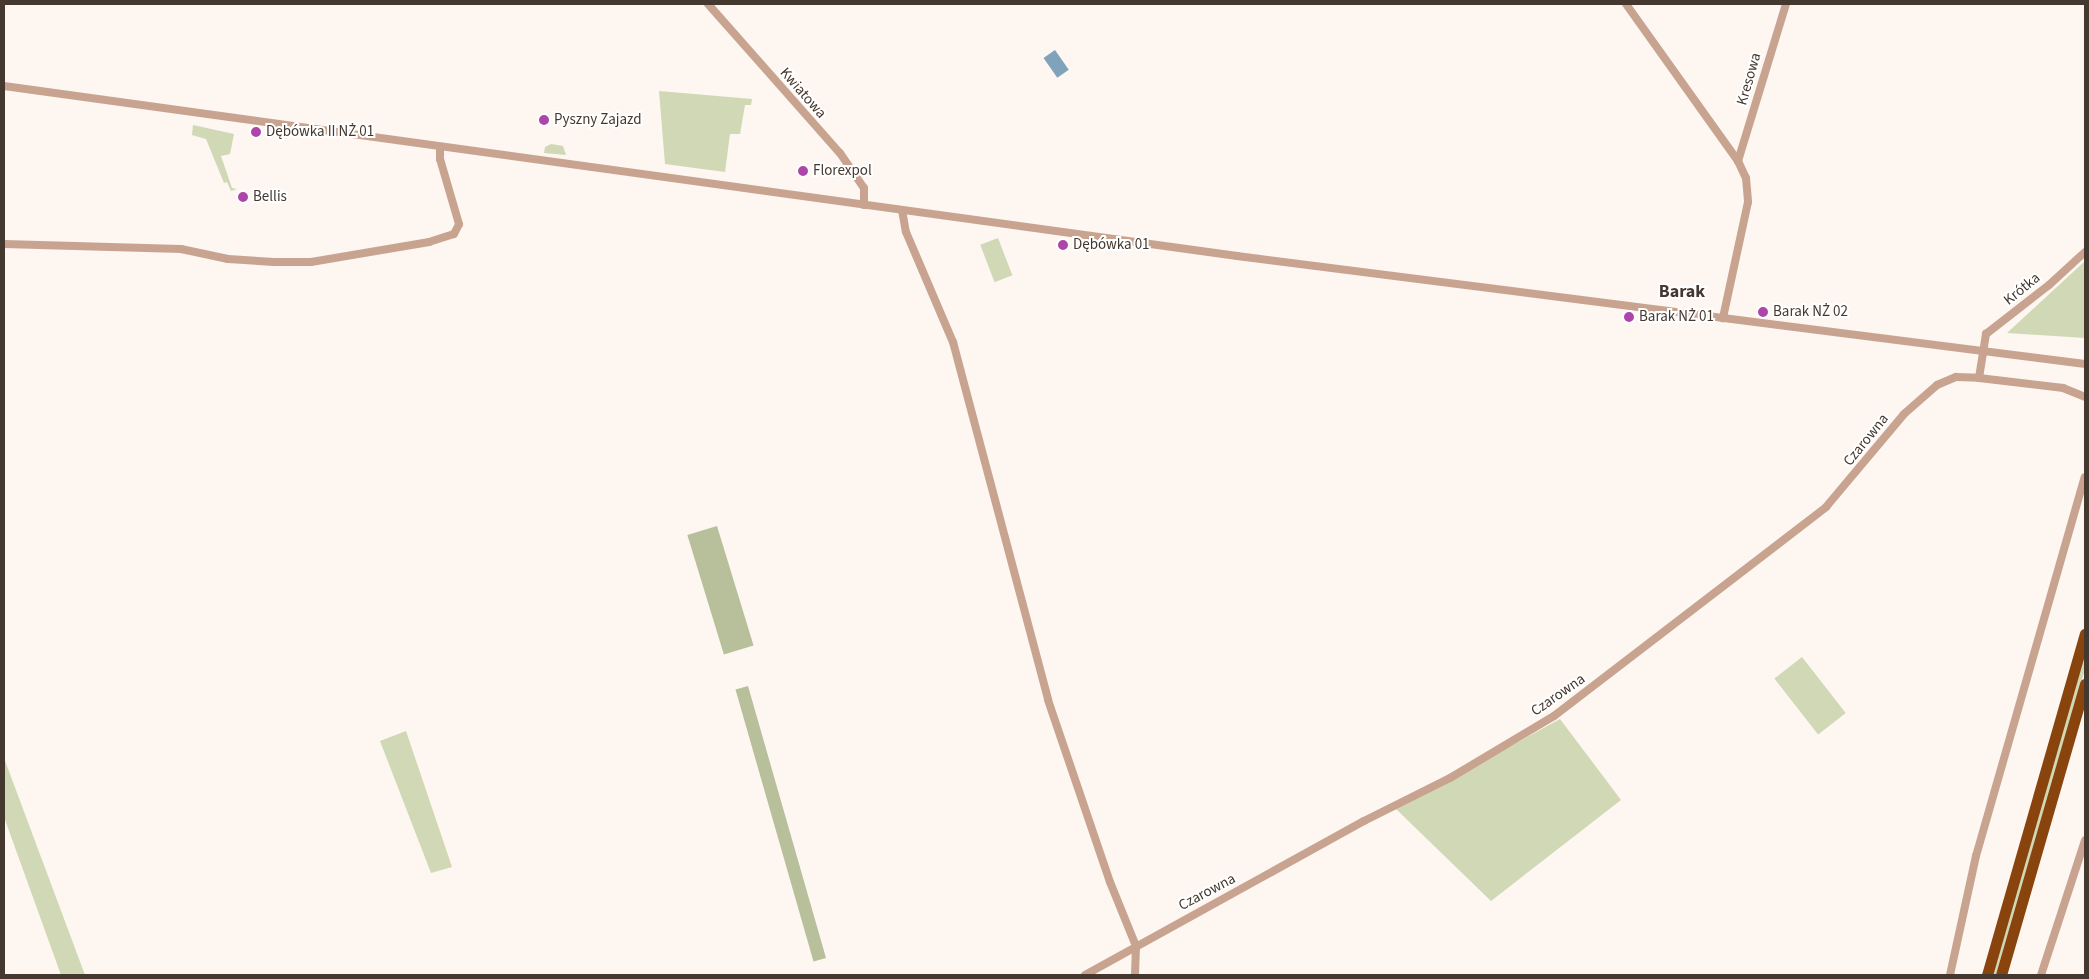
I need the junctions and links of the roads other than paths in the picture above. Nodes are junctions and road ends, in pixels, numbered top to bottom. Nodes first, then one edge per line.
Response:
1 (708, 4) edge
2 (1626, 4) edge
3 (1786, 4) edge
4 (4, 86) edge
5 (440, 147) junction
6 (1738, 161) junction
7 (864, 205) junction
8 (902, 210) junction
9 (4, 244) edge
10 (2085, 252) edge
11 (1724, 318) junction
12 (1983, 351) junction
13 (2085, 364) edge
14 (1979, 378) junction
15 (2085, 397) edge
16 (2085, 477) edge
17 (2085, 634) edge
18 (2085, 684) edge
19 (2085, 840) edge
20 (1136, 946) junction
21 (1085, 975) edge
22 (1135, 975) edge
23 (1950, 975) edge
24 (1987, 975) edge
25 (2001, 975) edge
26 (2041, 975) edge

1 - 7 street, Kwiatowa
2 - 6 street
3 - 6 street, Kresowa
4 - 5 street
5 - 7 street
5 - 9 street
6 - 11 street
7 - 8 street
8 - 11 street
8 - 20 street
10 - 12 street, Krótka
11 - 12 street
12 - 13 street
12 - 14 street, Krótka
14 - 15 street
14 - 20 street, Czarowna
16 - 23 street
17 - 24 highway
18 - 25 highway
19 - 26 street
20 - 21 street, Czarowna
20 - 22 street

